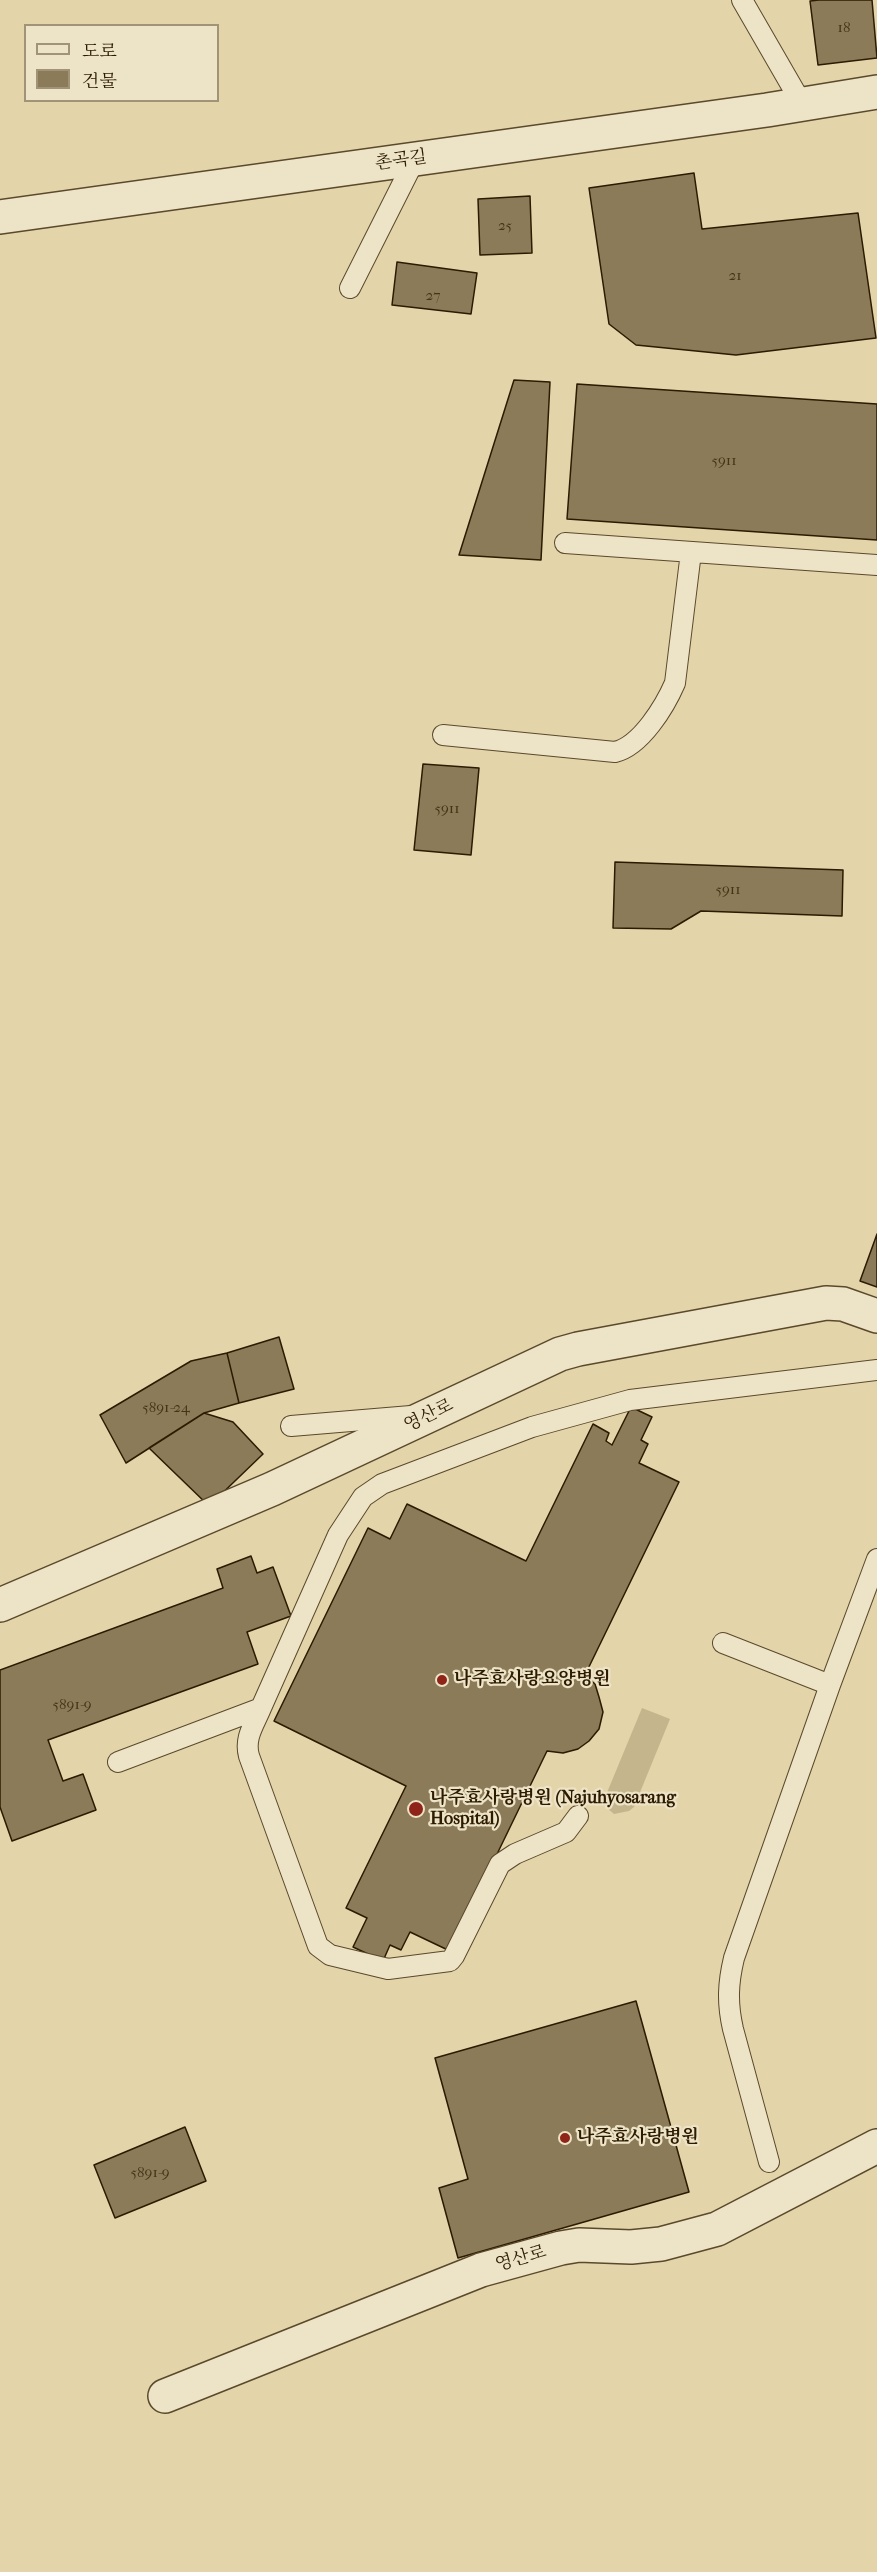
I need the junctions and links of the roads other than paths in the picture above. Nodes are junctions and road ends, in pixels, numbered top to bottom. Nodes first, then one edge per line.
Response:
1 (742, 0) edge
2 (877, 92) edge
3 (802, 104) junction
4 (415, 159) junction
5 (0, 217) edge
6 (350, 288) dead end
7 (565, 543) dead end
8 (691, 552) junction
9 (877, 565) edge
10 (444, 735) dead end
11 (877, 1316) edge
12 (877, 1370) edge
13 (432, 1414) junction
14 (291, 1426) dead end
15 (877, 1559) edge
16 (0, 1605) edge
17 (723, 1643) dead end
18 (830, 1685) junction
19 (261, 1708) junction
20 (118, 1762) dead end
21 (578, 1816) dead end
22 (877, 2146) edge
23 (770, 2162) dead end
24 (165, 2396) dead end

1 - 3 lane
2 - 3 street, 촌곡길
3 - 4 street, 촌곡길
4 - 5 street, 촌곡길
4 - 6 lane
7 - 8 lane
8 - 9 lane
8 - 10 lane
11 - 13 street, 영산로
12 - 19 lane
13 - 14 lane
13 - 16 street, 영산로
15 - 18 lane
17 - 18 lane
18 - 23 lane
19 - 20 lane
19 - 21 lane
22 - 24 street, 영산로

